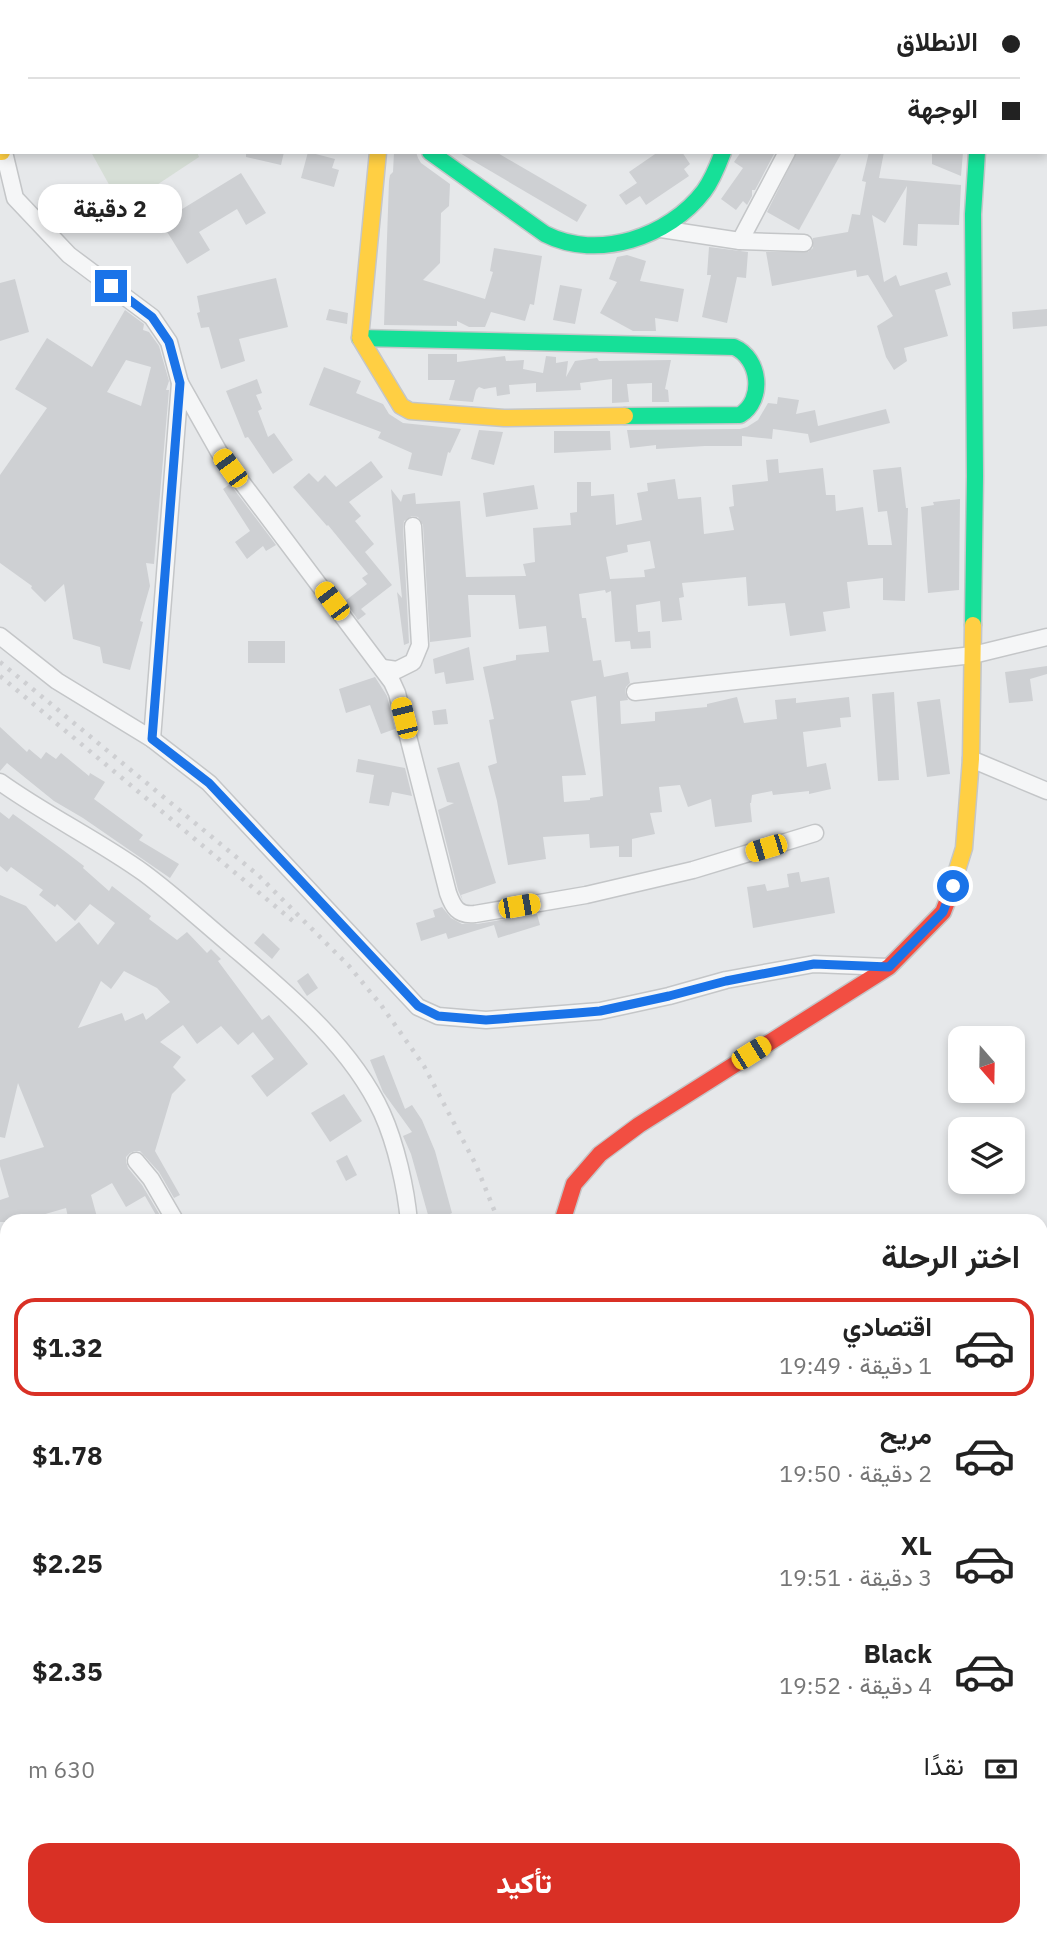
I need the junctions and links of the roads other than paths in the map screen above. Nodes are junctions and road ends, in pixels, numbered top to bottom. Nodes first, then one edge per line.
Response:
1 (3, 154) edge
2 (378, 154) edge
3 (433, 154) edge
4 (722, 154) edge
5 (786, 154) edge
6 (977, 154) edge
7 (661, 229) junction
8 (740, 241) junction
9 (804, 243) dead end
10 (360, 338) junction
11 (180, 383) junction
12 (413, 526) dead end
13 (0, 636) edge
14 (1047, 637) edge
15 (973, 655) junction
16 (383, 668) junction
17 (635, 692) dead end
18 (152, 739) junction
19 (971, 760) junction
20 (0, 782) edge
21 (1047, 791) edge
22 (815, 833) dead end
23 (889, 967) junction
24 (136, 1161) dead end
25 (171, 1214) edge
26 (408, 1214) edge
27 (565, 1214) edge

1 - 11 street
2 - 10 street
3 - 7 street
4 - 7 street
5 - 8 street
6 - 15 street
7 - 8 street
8 - 9 street
10 - 10 street
11 - 16 street
11 - 18 street
12 - 16 street
13 - 18 street
14 - 15 street
15 - 17 street
15 - 19 street
16 - 22 street
18 - 23 street
19 - 21 street
19 - 23 street
20 - 26 street
23 - 27 street
24 - 25 street

